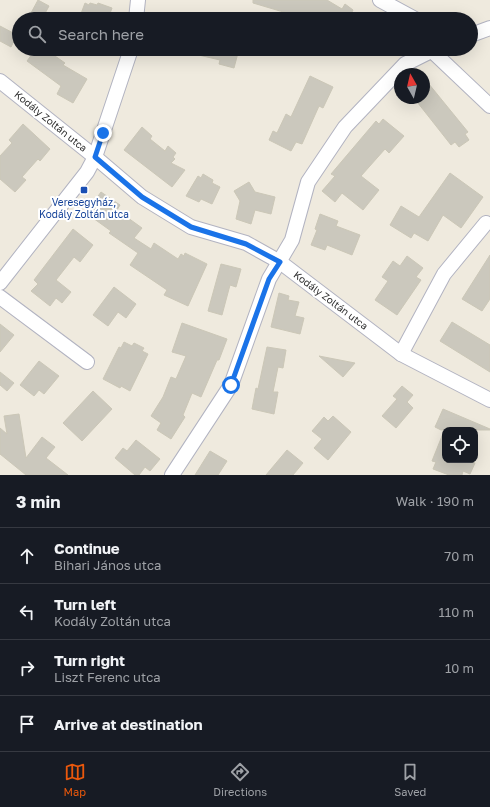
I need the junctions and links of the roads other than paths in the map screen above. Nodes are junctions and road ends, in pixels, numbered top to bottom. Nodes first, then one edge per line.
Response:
1 (138, 0) edge
2 (380, 0) edge
3 (137, 12) edge
4 (403, 12) edge
5 (490, 28) edge
6 (478, 32) edge
7 (129, 56) edge
8 (421, 56) edge
9 (439, 56) edge
10 (0, 81) edge
11 (490, 106) edge
12 (95, 157) junction
13 (486, 223) dead end
14 (280, 262) junction
15 (0, 283) edge
16 (0, 297) edge
17 (401, 354) junction
18 (87, 362) dead end
19 (490, 400) edge
20 (172, 475) edge

1 - 3 street
2 - 4 street
5 - 6 street
7 - 12 street
8 - 14 street
9 - 11 street
10 - 12 street, Kodály Zoltán utca
12 - 14 street, Kodály Zoltán utca
12 - 15 street
13 - 17 street
14 - 17 street, Kodály Zoltán utca
14 - 20 street
16 - 18 street
17 - 19 street, Kodály Zoltán utca

